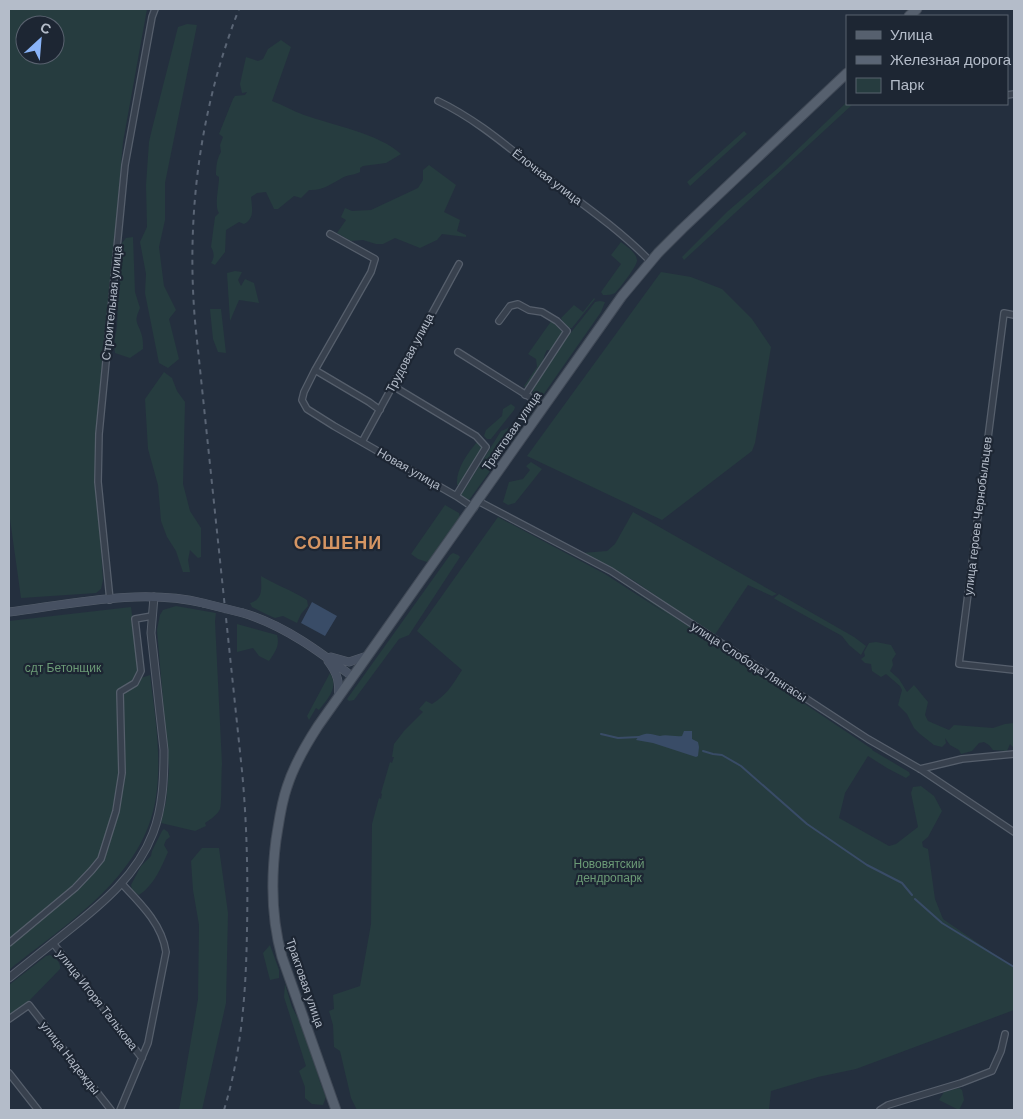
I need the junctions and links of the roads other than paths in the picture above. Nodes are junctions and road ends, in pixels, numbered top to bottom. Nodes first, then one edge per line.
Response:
1 (155, 9) edge
2 (846, 74) edge
3 (438, 101) dead end
4 (330, 234) dead end
5 (650, 262) junction
6 (459, 264) dead end
7 (1014, 315) edge
8 (499, 321) dead end
9 (458, 352) dead end
10 (315, 370) junction
11 (392, 386) junction
12 (525, 395) junction
13 (544, 406) junction
14 (380, 410) junction
15 (362, 442) junction
16 (456, 496) junction
17 (476, 504) junction
18 (154, 597) junction
19 (110, 600) junction
20 (9, 612) edge
21 (152, 616) junction
22 (322, 654) junction
23 (370, 654) junction
24 (1014, 670) edge
25 (354, 677) junction
26 (338, 699) junction
27 (1014, 754) edge
28 (920, 769) junction
29 (1014, 832) edge
30 (122, 884) junction
31 (9, 943) edge
32 (53, 943) junction
33 (9, 978) edge
34 (9, 1019) edge
35 (1004, 1034) dead end
36 (142, 1058) junction
37 (9, 1073) edge
38 (38, 1110) edge
39 (111, 1110) edge
40 (120, 1110) edge
41 (336, 1110) edge
42 (880, 1110) edge

1 - 19 street, Строительная улица
2 - 5 main road, Трактовая улица
3 - 5 street, Ёлочная улица
4 - 10 street
5 - 13 main road, Трактовая улица
6 - 11 street, Трудовая улица
7 - 24 street, улица героев Чернобыльцев
8 - 12 street
9 - 12 street
10 - 14 street
10 - 15 street, Новая улица
11 - 14 street, Трудовая улица
11 - 16 street
12 - 13 street
13 - 17 main road, Трактовая улица
14 - 15 street, Трудовая улица
15 - 16 street, Новая улица
16 - 17 street, Новая улица
17 - 23 main road, Трактовая улица
17 - 28 street, улица Слобода Лянгасы
18 - 19 main road
18 - 21 street
18 - 22 main road, bridge
19 - 20 main road
21 - 30 street
21 - 31 street
22 - 23 main road
22 - 25 main road
22 - 26 main road
23 - 25 main road, Трактовая улица
25 - 26 main road, Трактовая улица
26 - 41 main road, Трактовая улица
27 - 28 street
28 - 29 street, улица Слобода Лянгасы
30 - 32 street
30 - 36 street
32 - 33 street
32 - 36 street, улица Игоря Талькова
34 - 39 street, улица Надежды
35 - 42 street
36 - 40 street
37 - 38 street

